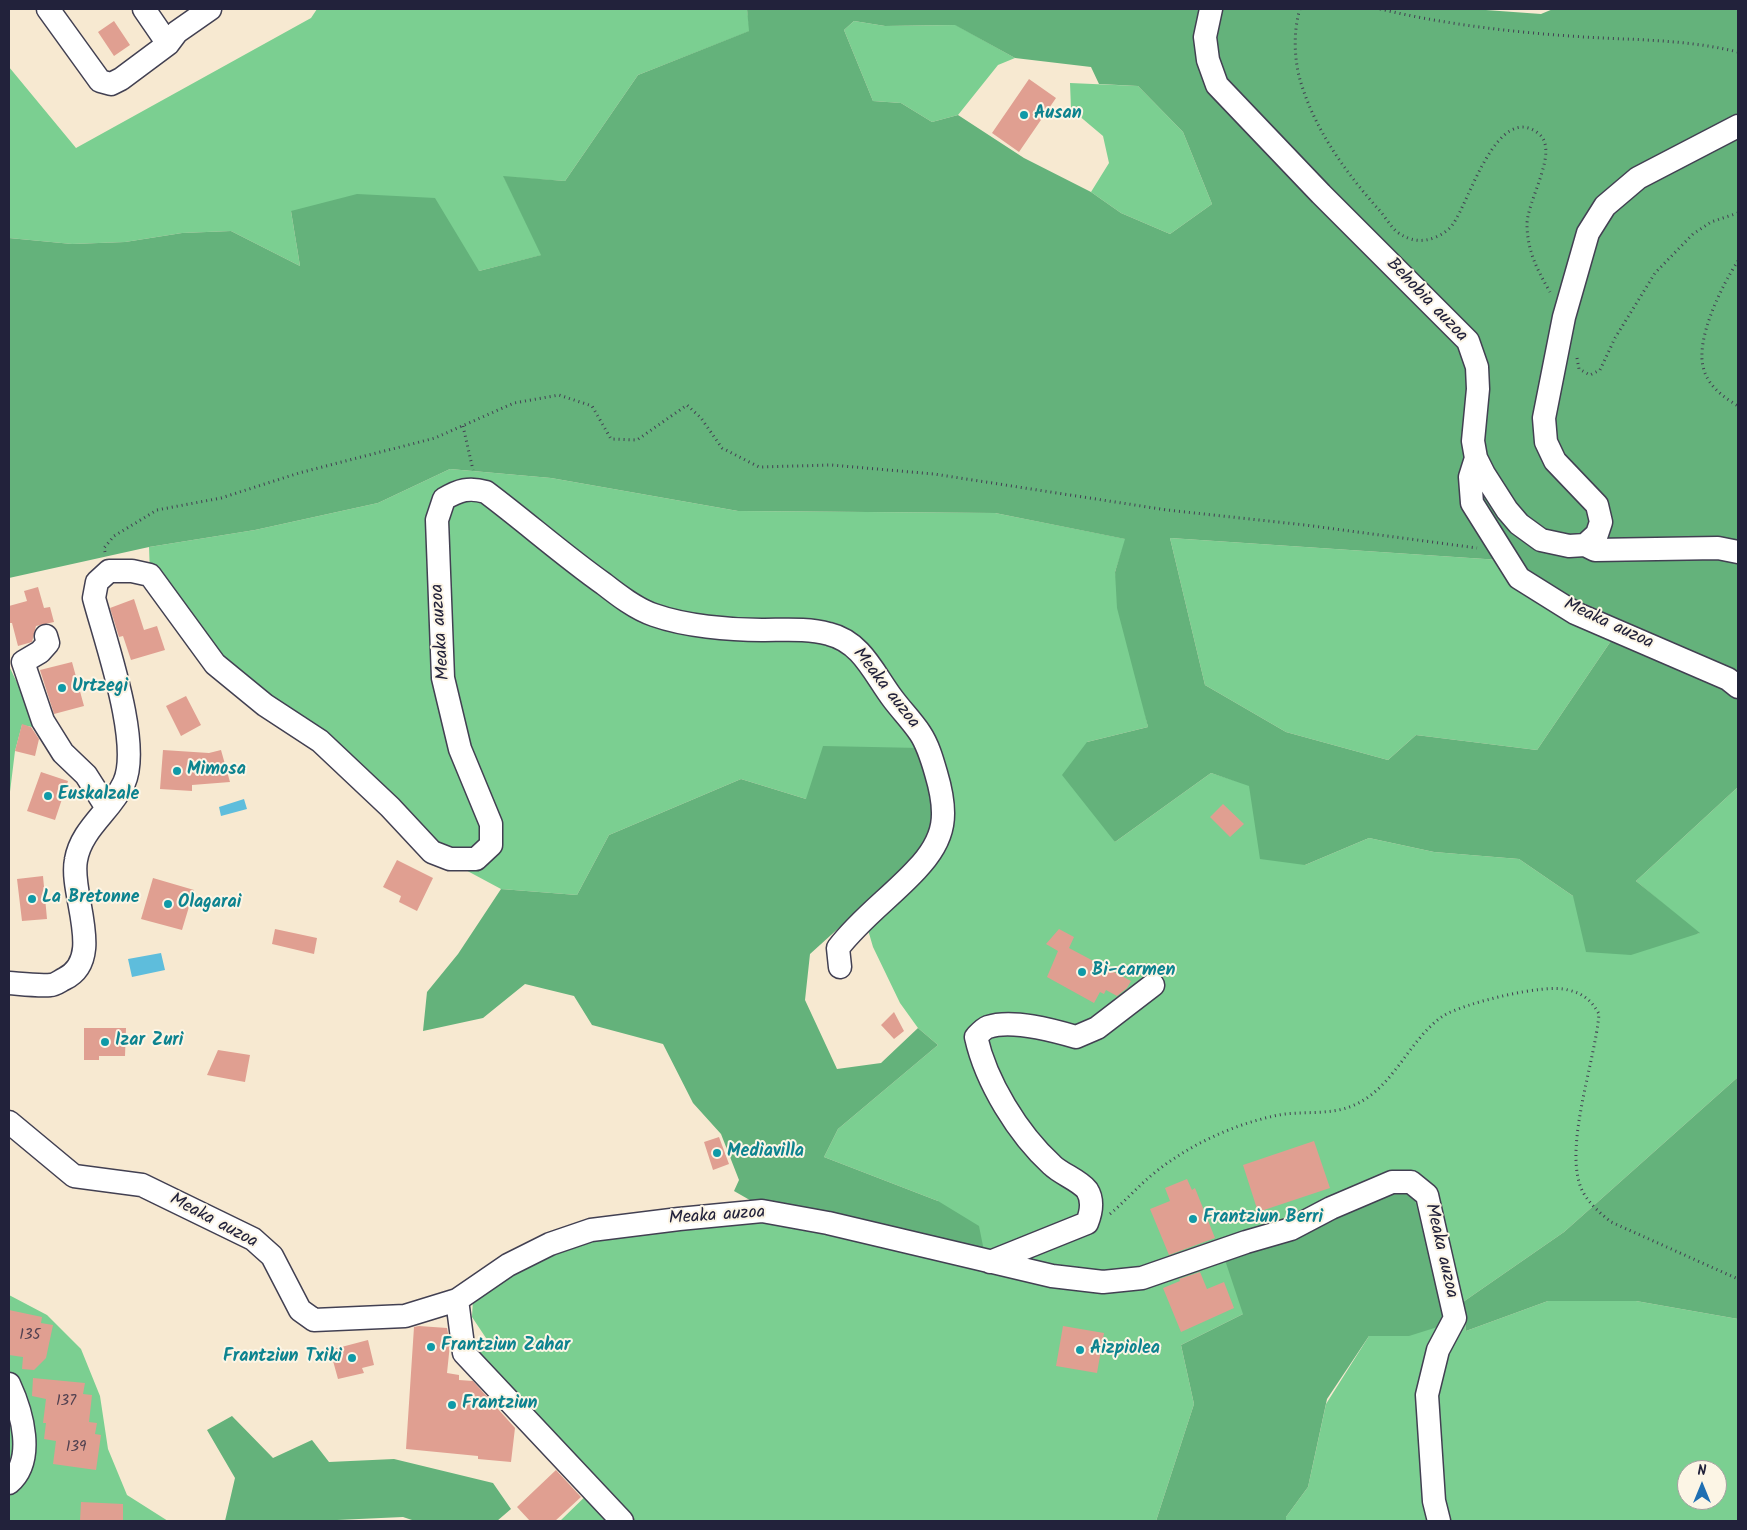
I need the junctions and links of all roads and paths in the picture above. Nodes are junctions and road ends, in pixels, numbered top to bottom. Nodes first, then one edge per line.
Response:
1 (48, 9) edge
2 (144, 9) edge
3 (210, 9) edge
4 (1211, 9) edge
5 (1300, 9) edge
6 (1380, 9) edge
7 (168, 44) junction
8 (1738, 52) edge
9 (1738, 126) edge
10 (1738, 212) edge
11 (1738, 261) edge
12 (1564, 317) junction
13 (1576, 350) dead end
14 (1738, 406) edge
15 (463, 426) junction
16 (1476, 458) junction
17 (472, 488) junction
18 (1585, 545) junction
19 (1502, 551) junction
20 (1738, 552) edge
21 (109, 571) junction
22 (46, 636) dead end
23 (1738, 687) edge
24 (106, 808) junction
25 (840, 967) dead end
26 (9, 983) edge
27 (1153, 985) dead end
28 (9, 1122) edge
29 (1087, 1223) junction
30 (990, 1262) junction
31 (1738, 1279) edge
32 (457, 1300) junction
33 (9, 1384) edge
34 (9, 1483) edge
35 (622, 1521) edge
36 (1439, 1521) edge

1 - 7 street
2 - 7 street
3 - 7 street
4 - 16 street, Behobia auzoa
5 - 12 path
6 - 8 path
9 - 12 street
10 - 13 path
11 - 14 path
12 - 18 street
15 - 17 path
15 - 19 path
15 - 21 path
16 - 18 street, Behobia auzoa
16 - 19 street, Meaka auzoa
17 - 21 street, Meaka auzoa
17 - 25 street, Meaka auzoa
18 - 20 street, Behobia auzoa
19 - 23 street, Meaka auzoa
21 - 24 street
22 - 24 street
24 - 26 street
27 - 29 street
28 - 32 street, Meaka auzoa
29 - 30 street
29 - 31 path
30 - 32 street, Meaka auzoa
30 - 36 street, Meaka auzoa
32 - 35 street
33 - 34 street

